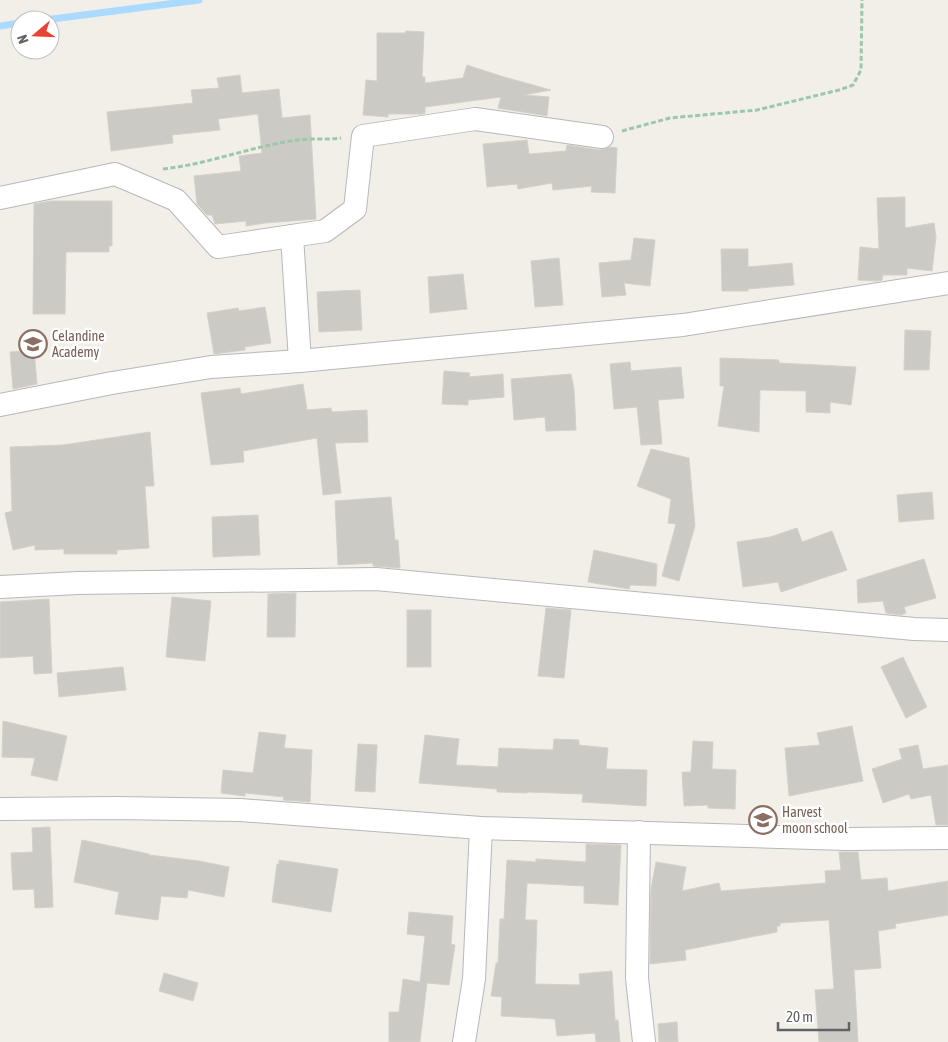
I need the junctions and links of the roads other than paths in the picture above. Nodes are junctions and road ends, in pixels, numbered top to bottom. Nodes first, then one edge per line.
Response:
1 (602, 137) road end
2 (0, 198) edge
3 (292, 236) junction
4 (948, 283) edge
5 (300, 361) junction
6 (0, 404) edge
7 (0, 588) edge
8 (948, 630) edge
9 (0, 809) edge
10 (481, 828) junction
11 (639, 832) junction
12 (948, 838) edge
13 (464, 1042) edge
14 (644, 1042) edge

1 - 3 street
2 - 3 street
3 - 5 street
4 - 5 street
5 - 6 street
7 - 8 street
9 - 10 street
10 - 11 street
10 - 13 street
11 - 12 street
11 - 14 street

